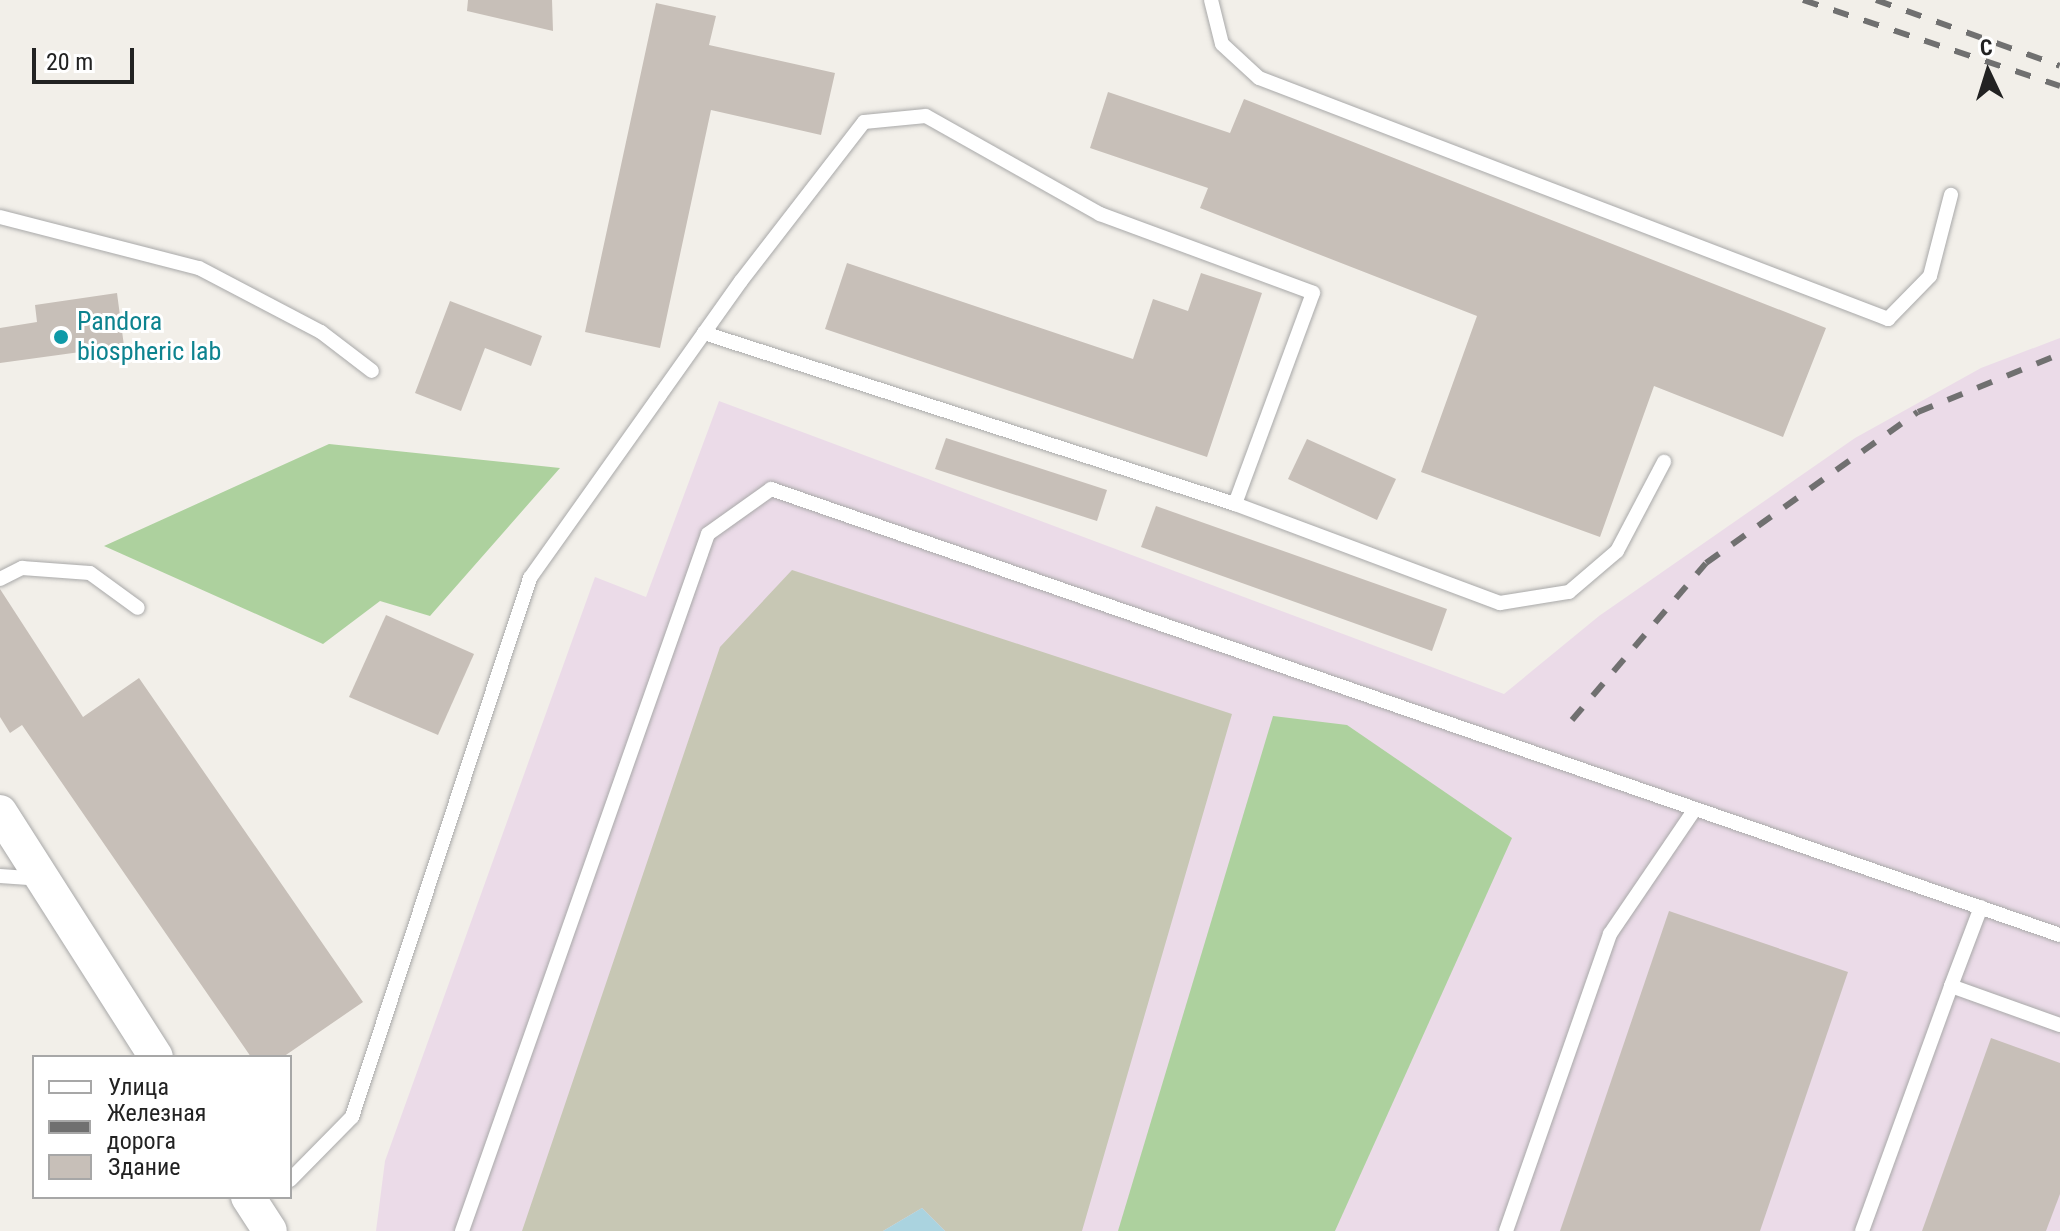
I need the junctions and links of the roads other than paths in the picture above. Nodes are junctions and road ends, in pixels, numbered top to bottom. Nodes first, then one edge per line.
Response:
1 (1211, 0) edge
2 (1951, 195) dead end
3 (0, 217) edge
4 (704, 333) junction
5 (372, 371) dead end
6 (1664, 462) dead end
7 (1235, 504) junction
8 (0, 579) edge
9 (138, 608) dead end
10 (1695, 809) junction
11 (0, 812) edge
12 (0, 876) edge
13 (39, 879) junction
14 (1981, 907) junction
15 (2060, 935) edge
16 (1951, 986) junction
17 (2060, 1025) edge
18 (155, 1055) edge
19 (292, 1178) edge
20 (462, 1231) edge
21 (1506, 1231) edge
22 (1862, 1231) edge

1 - 2 lane
3 - 5 lane
4 - 7 lane
4 - 7 lane
4 - 19 lane
6 - 7 lane
8 - 9 lane
10 - 14 lane
10 - 20 lane
10 - 21 lane
11 - 13 street
12 - 13 lane
13 - 18 street
14 - 15 lane
14 - 16 lane
16 - 17 lane
16 - 22 lane

